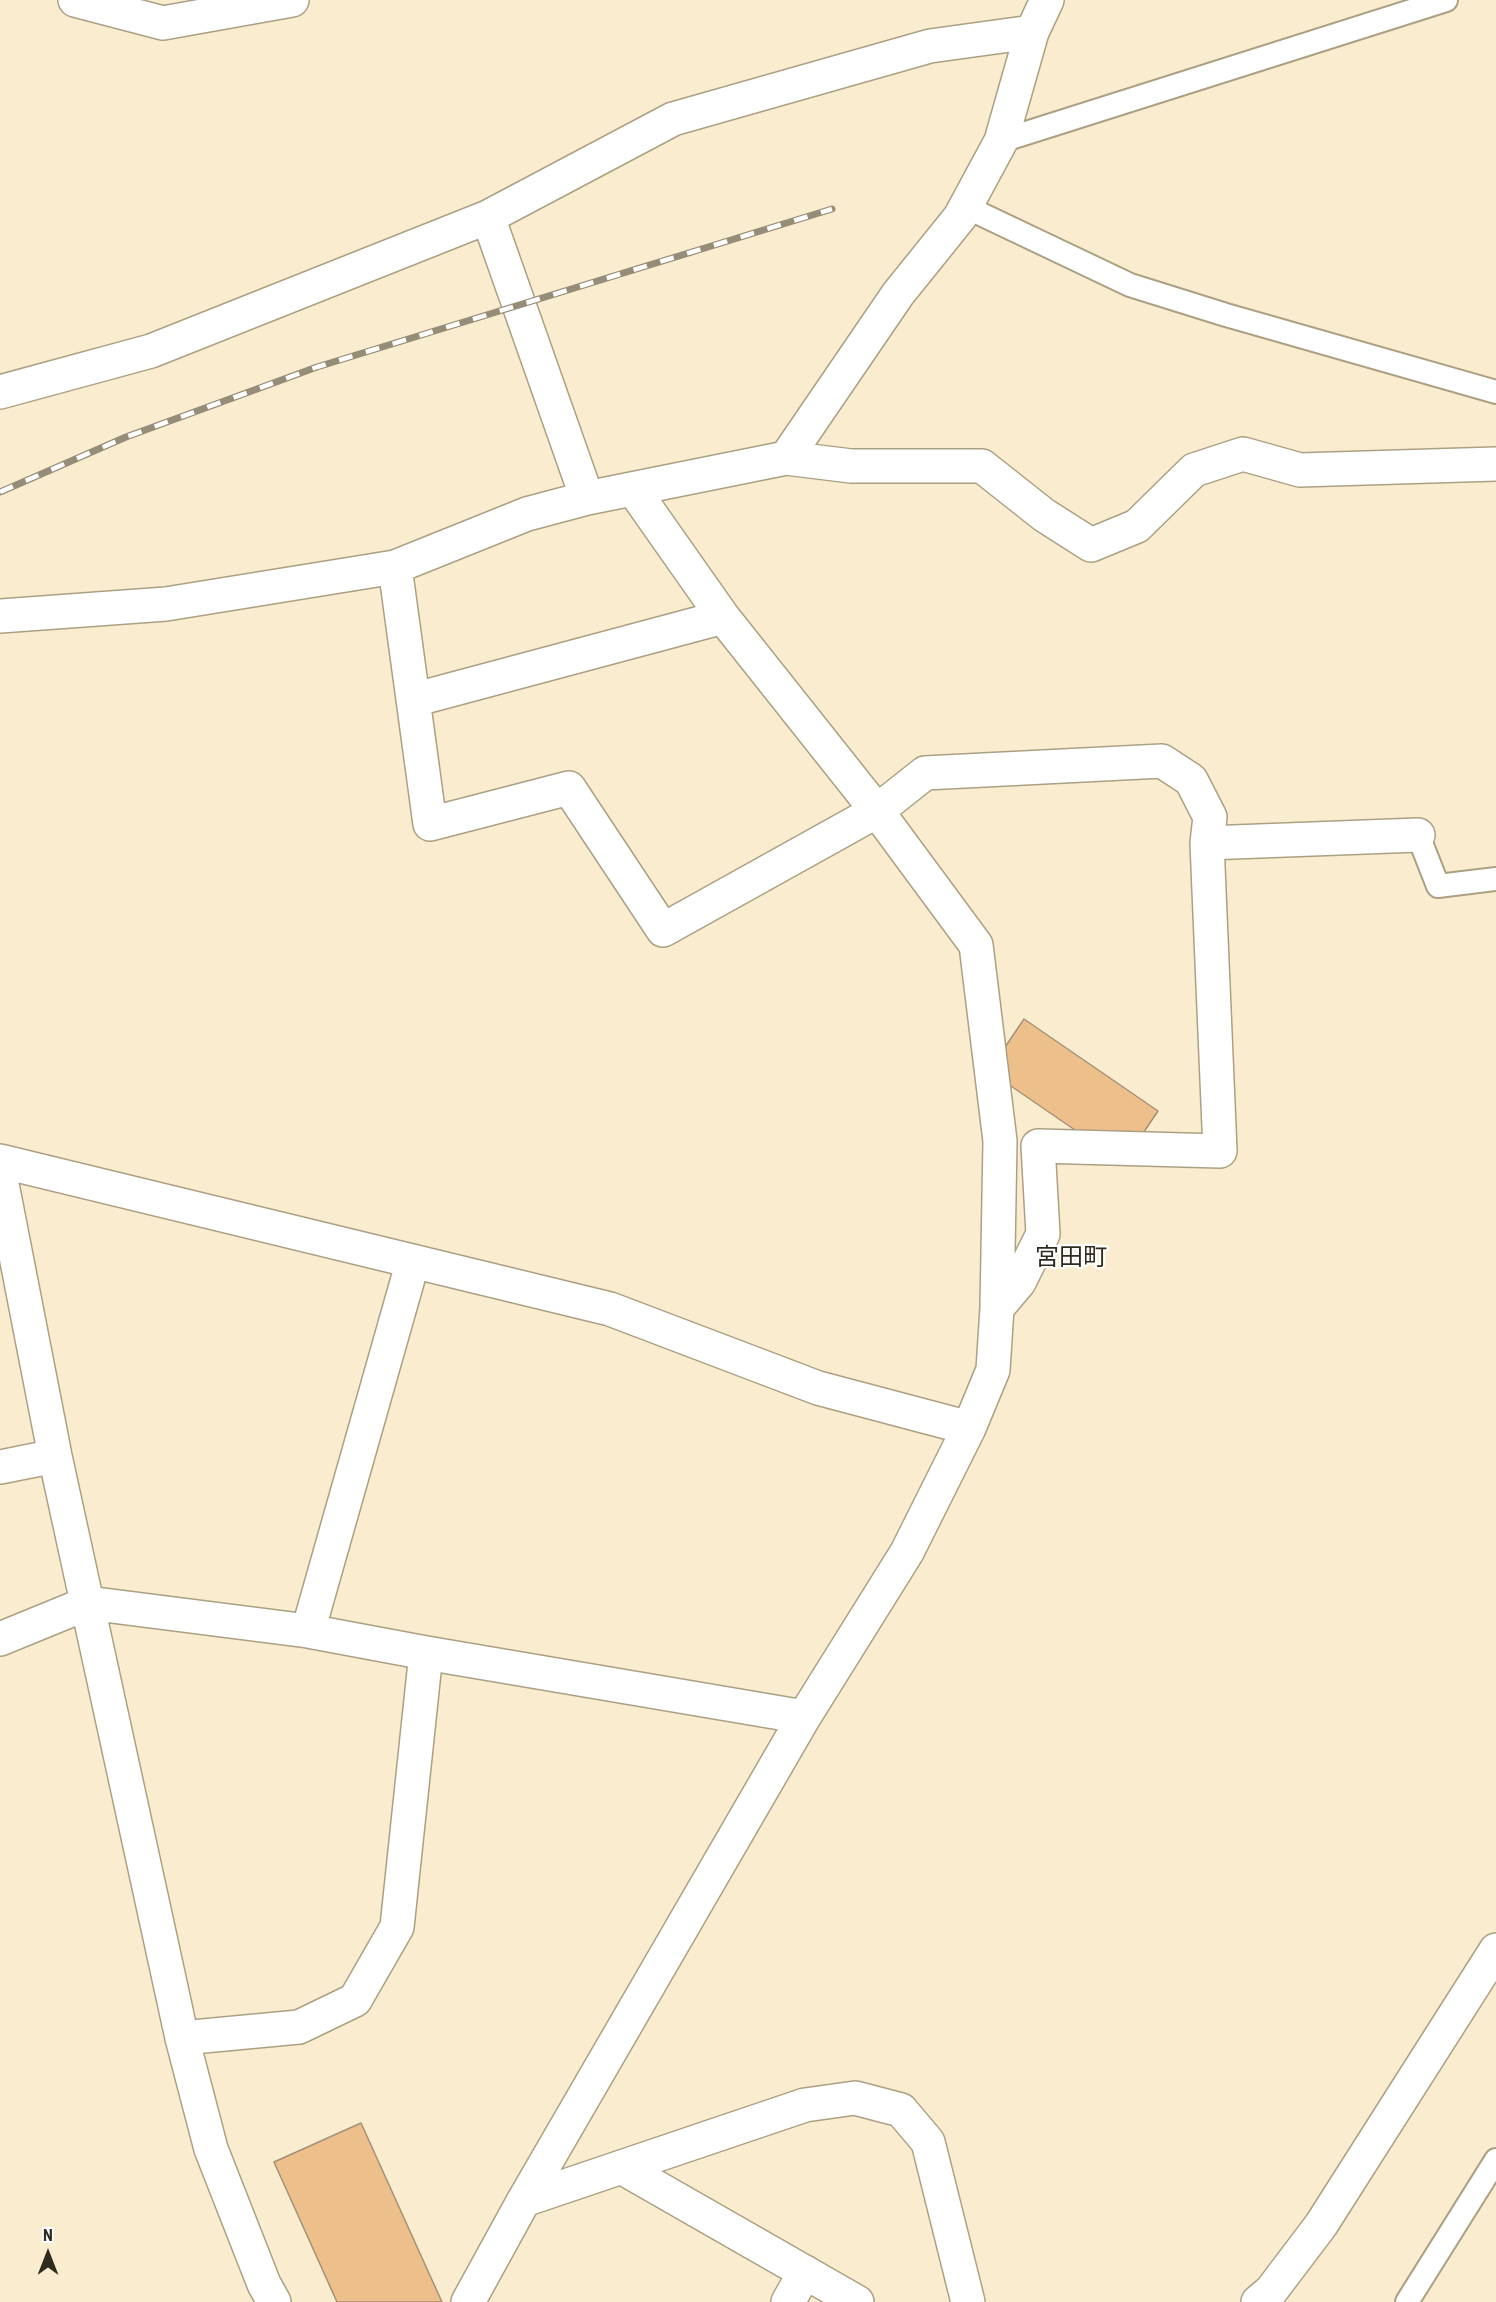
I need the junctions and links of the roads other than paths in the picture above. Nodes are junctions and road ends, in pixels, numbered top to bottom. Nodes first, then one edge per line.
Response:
1 (75, 0) edge
2 (292, 0) edge
3 (1047, 0) edge
4 (1446, 0) edge
5 (1032, 32) junction
6 (1001, 141) junction
7 (966, 207) junction
8 (488, 217) junction
9 (1496, 392) edge
10 (0, 393) edge
11 (786, 458) junction
12 (1496, 464) edge
13 (633, 489) junction
14 (587, 498) junction
15 (395, 567) junction
16 (0, 616) edge
17 (723, 617) junction
18 (413, 700) junction
19 (877, 811) junction
20 (1418, 835) joint
21 (1207, 843) junction
22 (1496, 879) edge
23 (0, 1161) edge
24 (0, 1174) edge
25 (413, 1262) junction
26 (997, 1308) junction
27 (969, 1428) junction
28 (55, 1456) junction
29 (0, 1467) edge
30 (88, 1603) junction
31 (308, 1631) junction
32 (0, 1639) edge
33 (426, 1653) junction
34 (804, 1717) junction
35 (1496, 1950) edge
36 (182, 2038) junction
37 (1496, 2160) edge
38 (621, 2167) junction
39 (524, 2200) junction
40 (805, 2272) junction
41 (273, 2302) edge
42 (468, 2302) edge
43 (788, 2302) edge
44 (857, 2302) edge
45 (968, 2302) edge
46 (1258, 2302) edge
47 (1407, 2302) edge

1 - 2 street
3 - 5 street
4 - 6 lane
5 - 6 street
5 - 8 street
6 - 7 street
7 - 9 lane
7 - 11 street
8 - 10 street
8 - 14 street
11 - 12 street
11 - 13 street
13 - 14 street
13 - 17 street
14 - 15 street
15 - 16 street
15 - 18 street
17 - 18 street
17 - 19 street
18 - 19 street
19 - 21 street
19 - 26 street
20 - 21 street
20 - 22 lane
21 - 26 street
23 - 25 street
24 - 28 street
25 - 27 street
25 - 31 street
26 - 27 street
27 - 34 street
28 - 29 street
28 - 30 street
30 - 31 street
30 - 32 street
30 - 36 street
31 - 33 street
33 - 34 street
33 - 36 street
34 - 39 street
35 - 46 street
36 - 41 street
37 - 47 lane
38 - 39 street
38 - 40 street
38 - 45 street
39 - 42 street
40 - 43 street
40 - 44 street

